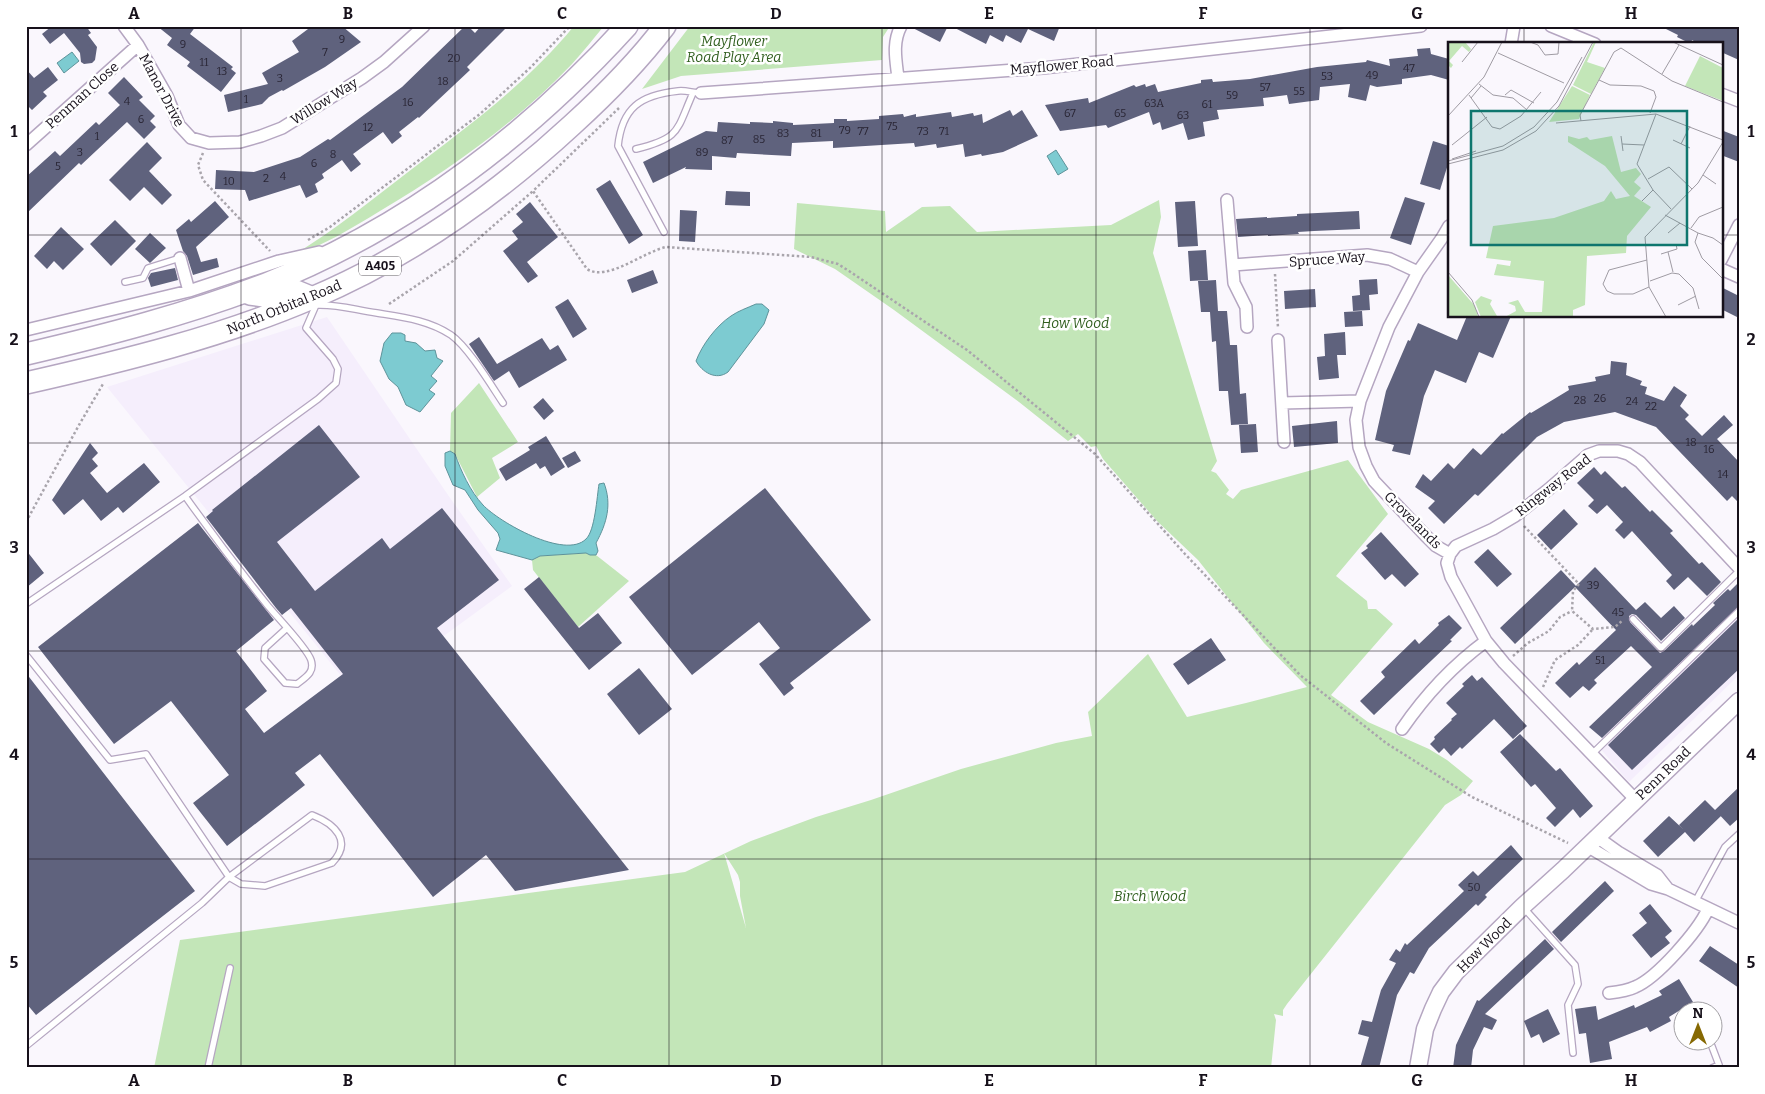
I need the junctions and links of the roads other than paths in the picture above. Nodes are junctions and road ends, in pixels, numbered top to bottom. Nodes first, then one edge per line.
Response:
1 (124, 26) edge
2 (424, 26) edge
3 (627, 26) edge
4 (665, 26) edge
5 (901, 26) edge
6 (1421, 26) edge
7 (1514, 26) edge
8 (1551, 26) edge
9 (1511, 42) edge
10 (1590, 42) edge
11 (138, 45) junction
12 (898, 78) junction
13 (697, 93) junction
14 (1722, 94) edge
15 (1739, 100) edge
16 (208, 143) joint
17 (26, 144) edge
18 (636, 149) dead end
19 (1227, 200) dead end
20 (1739, 225) edge
21 (1448, 228) edge
22 (664, 232) dead end
23 (346, 246) junction
24 (180, 258) joint
25 (1722, 258) edge
26 (1233, 265) junction
27 (1722, 269) edge
28 (1418, 272) junction
29 (1739, 277) edge
30 (125, 282) dead end
31 (189, 291) junction
32 (242, 293) junction
33 (315, 302) junction
34 (1247, 327) dead end
35 (26, 330) edge
36 (1278, 340) road end
37 (26, 354) edge
38 (26, 383) edge
39 (1360, 401) junction
40 (503, 403) dead end
41 (1282, 403) junction
42 (1284, 442) dead end
43 (185, 496) junction
44 (1450, 554) junction
45 (1739, 569) edge
46 (26, 604) edge
47 (1739, 611) edge
48 (1633, 619) road end
49 (287, 628) junction
50 (1486, 641) junction
51 (26, 655) edge
52 (1739, 701) edge
53 (1402, 729) dead end
54 (1592, 754) junction
55 (1635, 799) junction
56 (1739, 834) edge
57 (1589, 844) junction
58 (229, 877) junction
59 (1695, 902) junction
60 (1522, 907) junction
61 (1708, 909) junction
62 (1739, 923) edge
63 (230, 968) dead end
64 (1609, 994) dead end
65 (26, 1046) edge
66 (1714, 1052) edge
67 (1572, 1053) dead end
68 (208, 1068) edge
69 (1418, 1068) edge
70 (1712, 1068) edge

1 - 11 street, Manor Drive
2 - 16 street, Willow Way
3 - 23 highway, North Orbital Road / A405
4 - 33 highway, North Orbital Road / A405
5 - 12 street
6 - 12 street, Mayflower Road
7 - 9 street
8 - 10 street
11 - 16 street, Manor Drive
11 - 17 street, Penman Close
12 - 13 street, Mayflower Road
13 - 18 lane
13 - 22 lane
14 - 15 street
19 - 26 street
20 - 25 street
21 - 28 street, Grovelands
23 - 31 street
23 - 32 highway, North Orbital Road / A405
24 - 30 lane
24 - 31 street
26 - 28 street, Spruce Way
26 - 34 street
27 - 29 street
28 - 39 street, Grovelands
31 - 35 street
32 - 33 highway
32 - 37 highway, North Orbital Road / A405
33 - 38 highway, North Orbital Road / A405
33 - 40 lane
33 - 43 lane
36 - 41 street
39 - 41 street
39 - 44 street, Grovelands
41 - 42 street
43 - 46 lane
43 - 49 lane
44 - 45 street, Ringway Road
44 - 50 street, Grovelands
45 - 48 lane
47 - 54 lane
49 - 49 lane
50 - 53 street
50 - 54 street, Grovelands
51 - 58 lane
52 - 55 street, Penn Road
54 - 55 street, Grovelands
55 - 57 street, Penn Road
56 - 59 lane
57 - 59 street
57 - 60 street, How Wood
58 - 58 lane
58 - 65 lane
59 - 61 street
60 - 67 lane
60 - 69 street, How Wood
61 - 62 street
61 - 64 street
63 - 68 lane
66 - 70 lane

